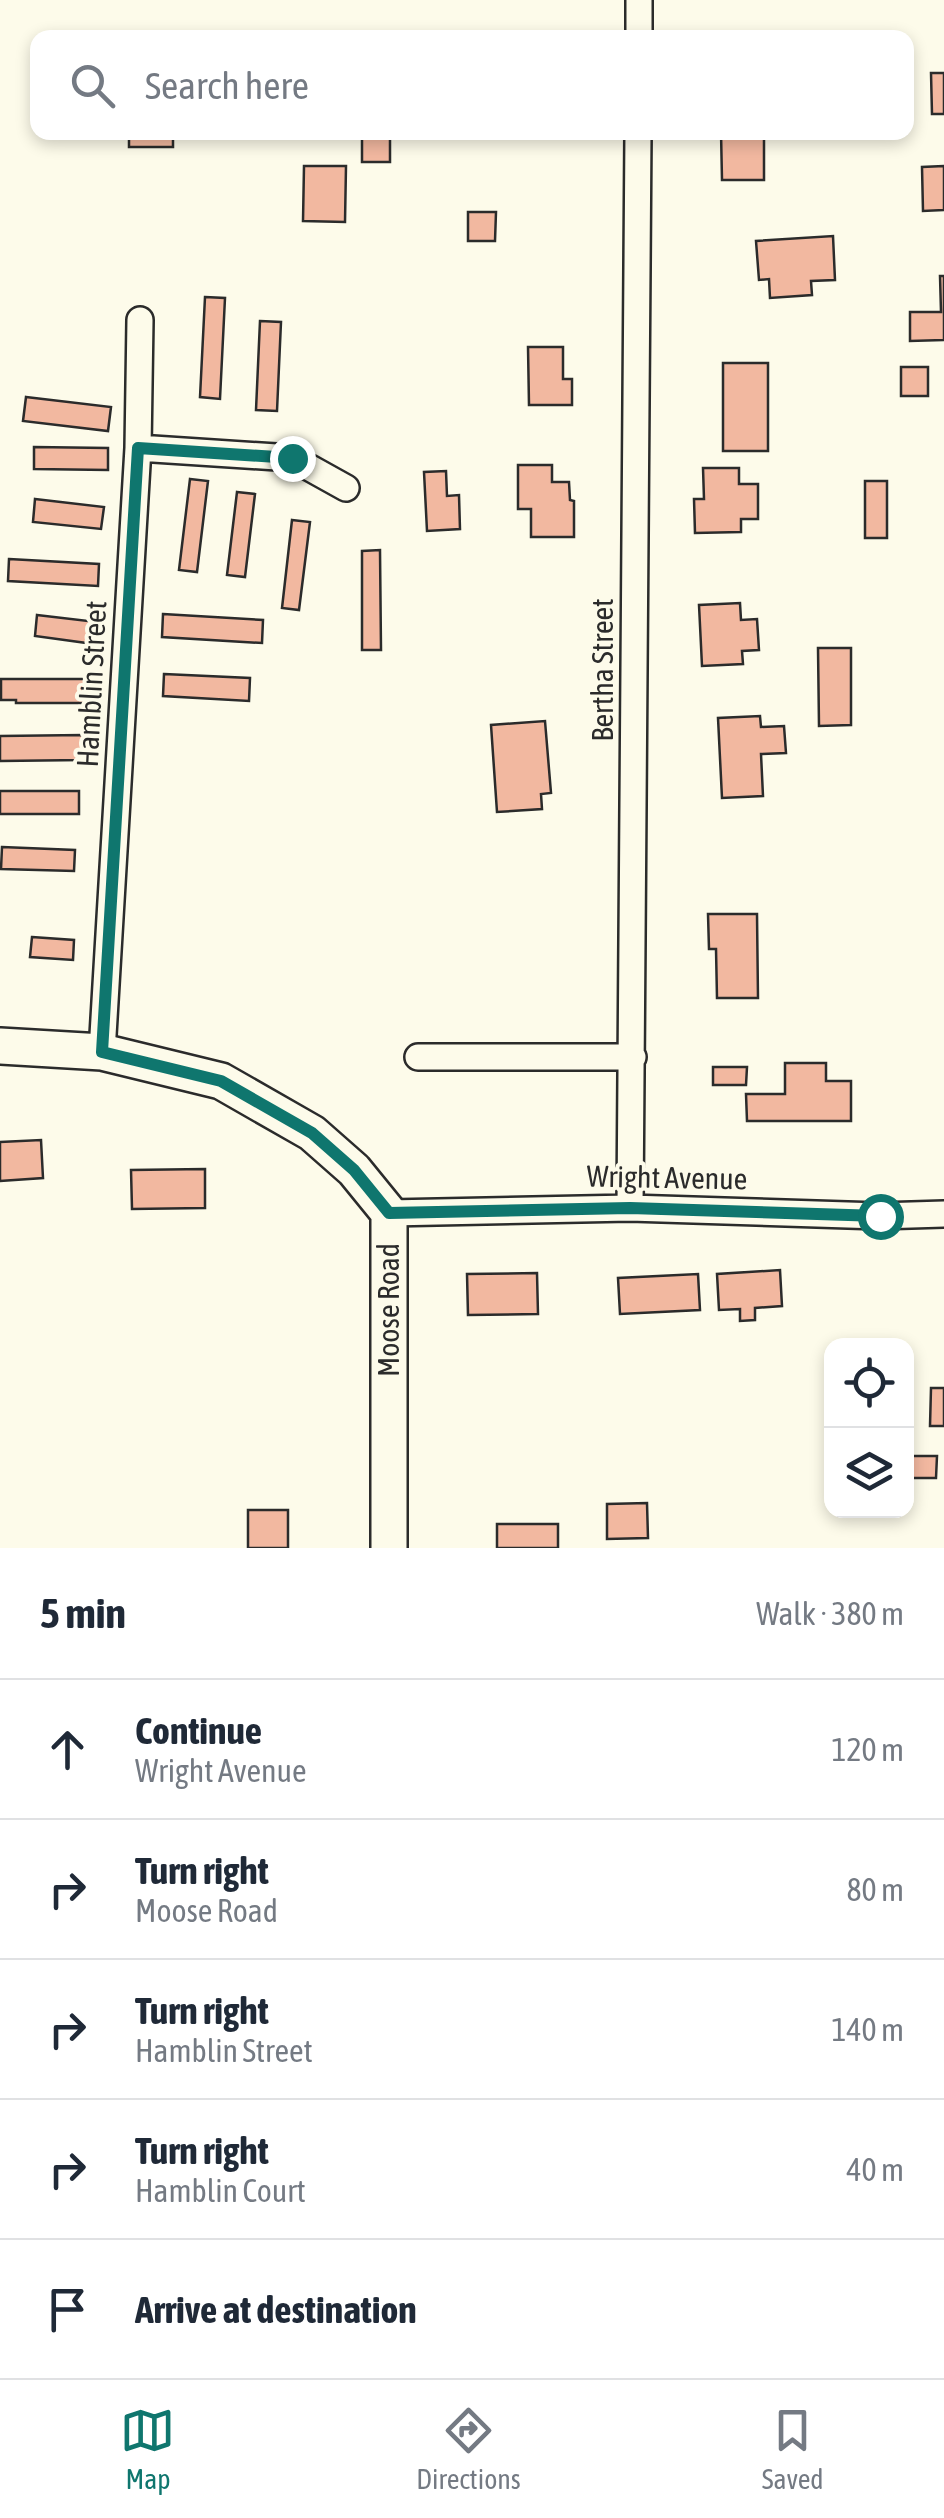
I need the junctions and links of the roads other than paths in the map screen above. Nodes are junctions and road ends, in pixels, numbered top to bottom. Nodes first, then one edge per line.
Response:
1 (639, 0) edge
2 (639, 30) edge
3 (638, 140) edge
4 (140, 320) dead end
5 (138, 448) junction
6 (346, 488) dead end
7 (0, 1046) edge
8 (102, 1052) junction
9 (418, 1057) dead end
10 (633, 1057) junction
11 (630, 1208) junction
12 (389, 1213) junction
13 (944, 1214) edge
14 (389, 1548) edge

1 - 2 street
3 - 10 street, Bertha Street
4 - 5 street, Hamblin Street
5 - 6 street
5 - 8 street, Hamblin Street
7 - 8 street, Moose Road
8 - 12 street, Moose Road
9 - 10 street
10 - 11 street, Bertha Street
11 - 12 street, Wright Avenue
11 - 13 street, Wright Avenue
12 - 14 street, Moose Road

